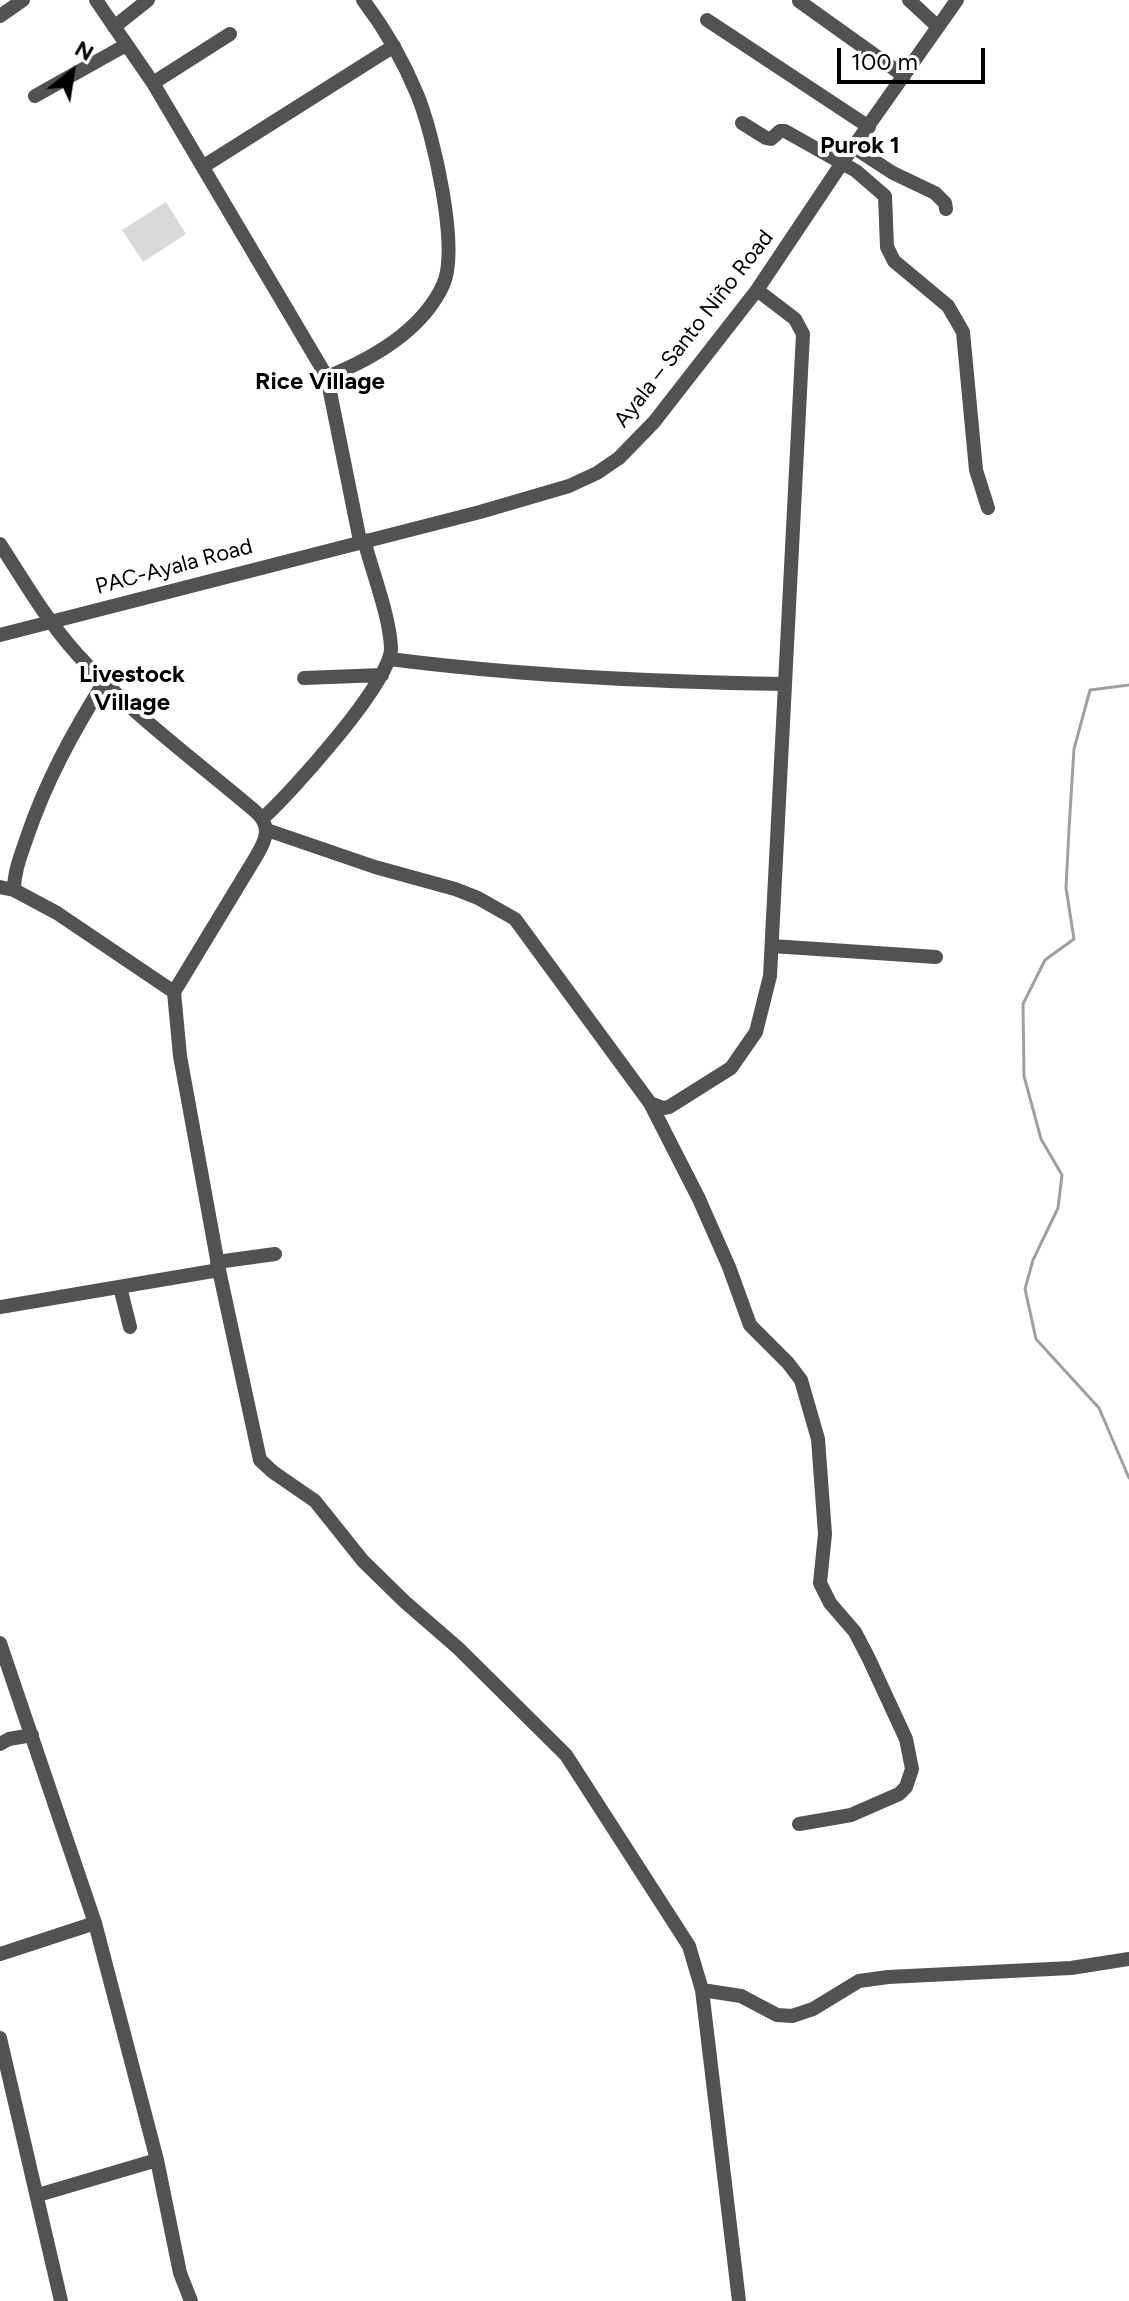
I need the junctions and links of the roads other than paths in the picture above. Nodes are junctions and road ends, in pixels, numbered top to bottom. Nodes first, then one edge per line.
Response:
1 (23, 0) edge
2 (96, 0) edge
3 (148, 0) edge
4 (363, 0) edge
5 (909, 0) edge
6 (957, 0) edge
7 (799, 1) edge
8 (0, 16) edge
9 (707, 20) dead end
10 (114, 27) junction
11 (938, 27) junction
12 (230, 34) dead end
13 (126, 45) junction
14 (394, 46) junction
15 (904, 76) junction
16 (153, 83) junction
17 (35, 96) dead end
18 (742, 123) dead end
19 (869, 127) junction
20 (853, 147) junction
21 (842, 163) junction
22 (204, 166) junction
23 (946, 209) dead end
24 (757, 290) junction
25 (327, 377) junction
26 (988, 508) dead end
27 (362, 541) junction
28 (0, 544) edge
29 (52, 623) junction
30 (0, 635) edge
31 (390, 659) junction
32 (382, 675) junction
33 (304, 678) dead end
34 (104, 682) junction
35 (785, 684) junction
36 (265, 824) junction
37 (7, 888) edge
38 (772, 946) junction
39 (936, 957) dead end
40 (174, 992) junction
41 (650, 1103) junction
42 (275, 1254) dead end
43 (218, 1266) junction
44 (120, 1287) junction
45 (0, 1307) edge
46 (130, 1327) dead end
47 (0, 1643) edge
48 (32, 1735) junction
49 (0, 1744) edge
50 (799, 1824) dead end
51 (95, 1923) junction
52 (0, 1954) edge
53 (1129, 1959) edge
54 (702, 1990) junction
55 (0, 2038) edge
56 (157, 2160) junction
57 (38, 2195) junction
58 (61, 2301) edge
59 (191, 2301) edge
60 (739, 2301) edge

1 - 8 street
2 - 10 street
3 - 10 street
4 - 14 street
5 - 11 street
6 - 11 street, Ayala – Santo Niño Road
7 - 15 street
9 - 19 street
10 - 13 street
11 - 15 street, Ayala – Santo Niño Road
12 - 16 street
13 - 16 street
13 - 17 street
14 - 22 street
14 - 25 street
15 - 19 street, Ayala – Santo Niño Road
16 - 22 street
18 - 21 street
19 - 20 street, Ayala – Santo Niño Road
20 - 21 street, Ayala – Santo Niño Road
20 - 23 street
21 - 24 street, Ayala – Santo Niño Road
21 - 26 street
22 - 25 street
24 - 27 street, Ayala – Santo Niño Road
24 - 35 street
25 - 27 street
27 - 29 street, PAC-Ayala Road
27 - 31 street
28 - 29 street
29 - 30 street, PAC-Ayala Road
29 - 34 street
31 - 32 street
31 - 35 street
32 - 33 street
32 - 36 street
34 - 36 street
34 - 37 street
35 - 38 street
36 - 40 street
36 - 41 street
37 - 40 street
38 - 39 street
38 - 41 street
40 - 43 street
41 - 50 street
42 - 43 street
43 - 44 street
43 - 54 street
44 - 45 street
44 - 46 street
47 - 48 street
48 - 49 street
48 - 51 street
51 - 52 street
51 - 56 street
53 - 54 street
54 - 60 street
55 - 57 street
56 - 57 street
56 - 59 street
57 - 58 street

